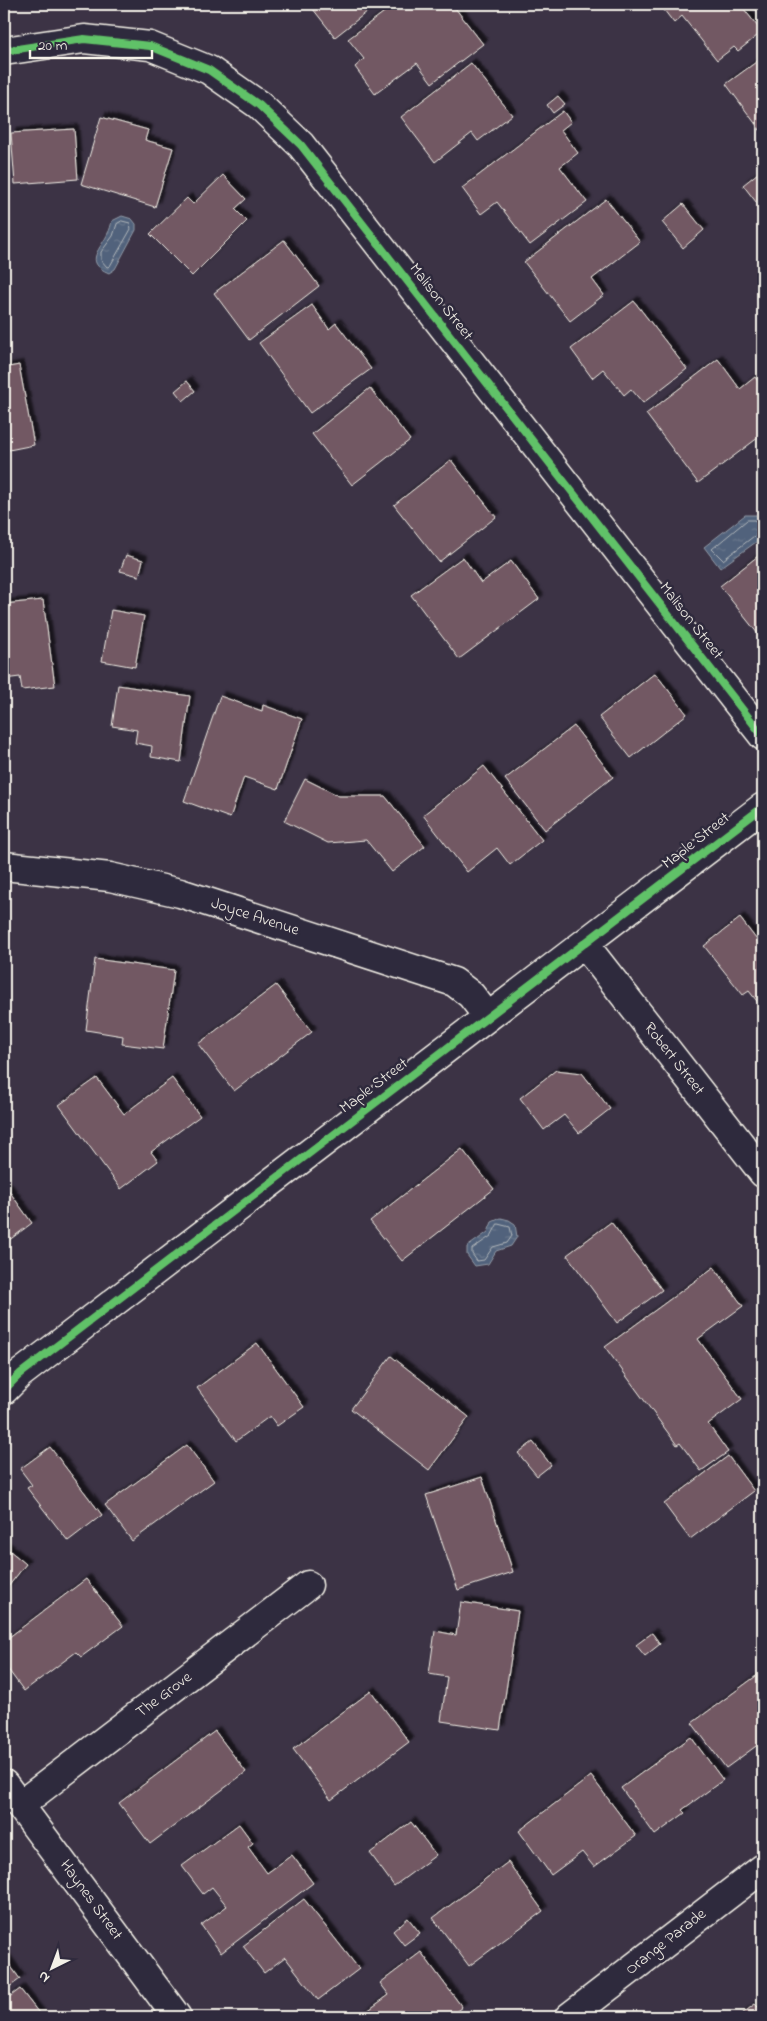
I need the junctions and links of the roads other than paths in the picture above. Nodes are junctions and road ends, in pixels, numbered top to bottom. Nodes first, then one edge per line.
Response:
1 (4, 51) edge
2 (763, 736) edge
3 (763, 807) edge
4 (4, 866) edge
5 (584, 945) junction
6 (488, 1017) junction
7 (763, 1173) edge
8 (4, 1390) edge
9 (308, 1585) dead end
10 (4, 1784) edge
11 (20, 1805) junction
12 (763, 1868) edge
13 (177, 2017) edge
14 (569, 2017) edge

1 - 2 street, Malison Street
3 - 5 street, Maple Street
4 - 6 street, Joyce Avenue
5 - 6 street, Maple Street
5 - 7 street, Robert Street
6 - 8 street, Maple Street
9 - 11 street, The Grove
10 - 11 street, Haynes Street
11 - 13 street, Haynes Street
12 - 14 street, Orange Parade

